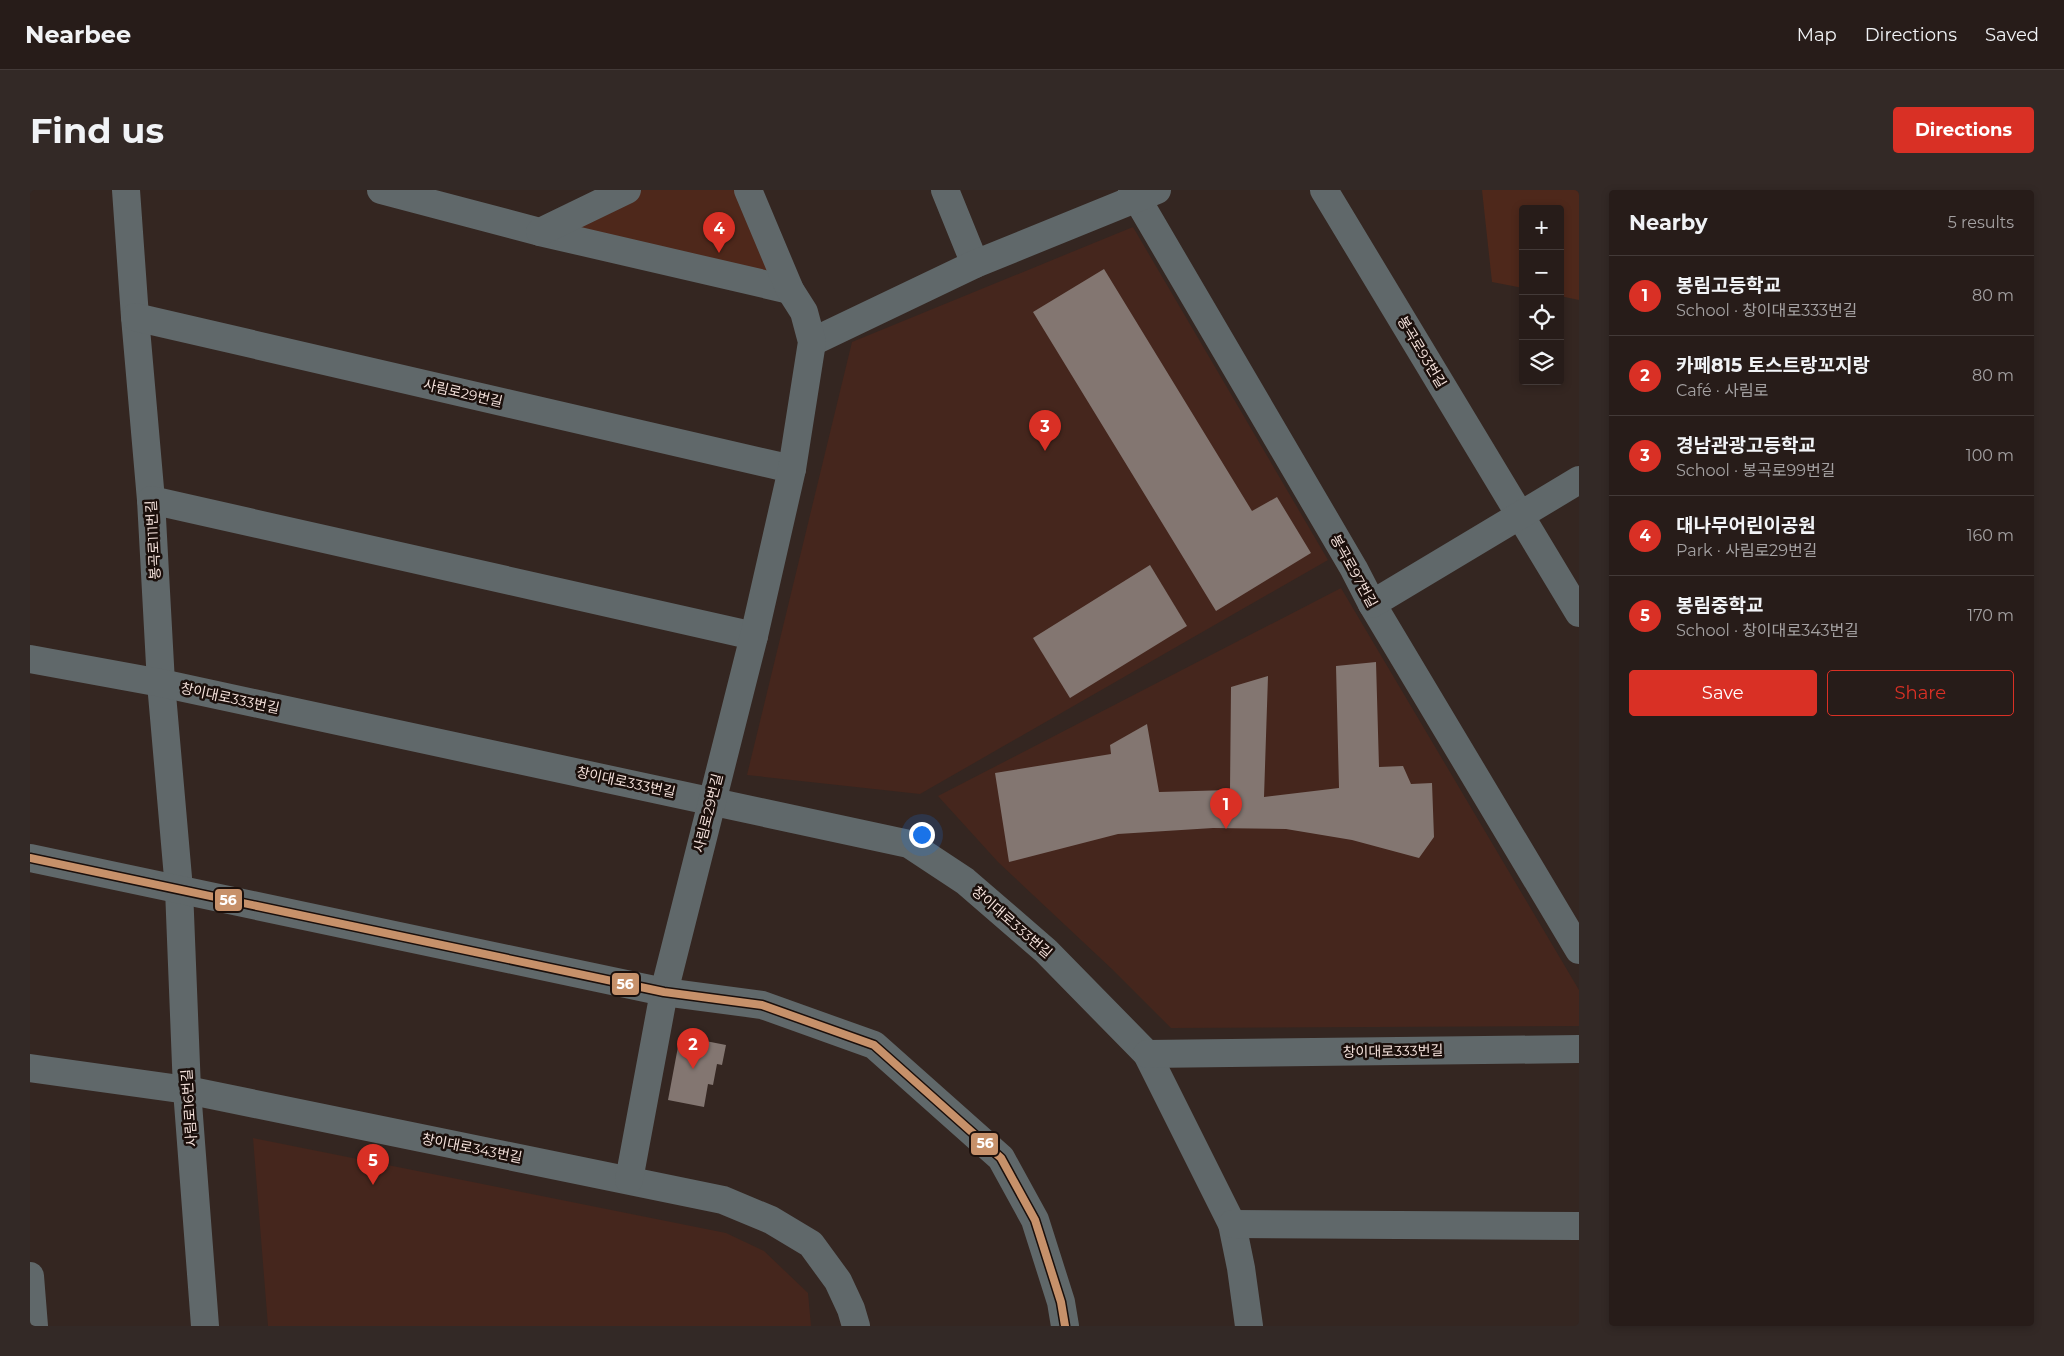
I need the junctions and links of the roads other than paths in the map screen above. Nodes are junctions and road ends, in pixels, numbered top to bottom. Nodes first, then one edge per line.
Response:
1 (126, 190) edge
2 (381, 190) edge
3 (627, 190) edge
4 (748, 190) edge
5 (945, 190) edge
6 (1324, 190) edge
7 (1142, 193) edge
8 (540, 232) junction
9 (975, 264) junction
10 (790, 290) junction
11 (135, 317) junction
12 (812, 342) junction
13 (792, 469) junction
14 (1579, 480) edge
15 (151, 500) junction
16 (1520, 514) junction
17 (1372, 604) junction
18 (1579, 613) edge
19 (754, 636) junction
20 (30, 659) edge
21 (161, 683) junction
22 (711, 801) junction
23 (30, 858) edge
24 (179, 889) junction
25 (1579, 950) edge
26 (664, 992) junction
27 (1579, 1049) edge
28 (1147, 1054) junction
29 (30, 1068) edge
30 (187, 1090) junction
31 (629, 1180) junction
32 (1232, 1224) junction
33 (1579, 1226) edge
34 (30, 1276) edge
35 (34, 1326) edge
36 (205, 1326) edge
37 (856, 1326) edge
38 (1065, 1326) edge
39 (1248, 1326) edge

1 - 11 street, 봉곡로111번길
2 - 8 street
3 - 8 street
4 - 10 street, 사림로29번길
5 - 9 street
6 - 16 street, 봉곡로93번길
7 - 9 street
7 - 17 street, 봉곡로97번길
8 - 10 street
9 - 12 street
10 - 12 street, 사림로29번길
11 - 13 street, 사림로29번길
11 - 15 street, 봉곡로111번길
12 - 13 street, 사림로29번길
13 - 19 street, 사림로29번길
14 - 16 street
15 - 19 street
15 - 21 street, 봉곡로111번길
16 - 17 street
16 - 18 street, 봉곡로93번길
17 - 25 street, 봉곡로97번길
19 - 22 street, 사림로29번길
20 - 21 street, 창이대로333번길
21 - 22 street, 창이대로333번길
21 - 24 street, 봉곡로111번길
22 - 26 street, 사림로29번길
22 - 28 street, 창이대로333번길
23 - 24 street
24 - 26 street
24 - 30 street, 사림로16번길
26 - 31 street, 사림로29번길
26 - 38 street
27 - 28 street, 창이대로333번길
28 - 32 street, 창이대로333번길
29 - 30 street, 창이대로343번길
30 - 31 street, 창이대로343번길
30 - 36 street, 사림로16번길
31 - 37 street, 창이대로343번길
32 - 33 street
32 - 39 street, 창이대로333번길
34 - 35 street

